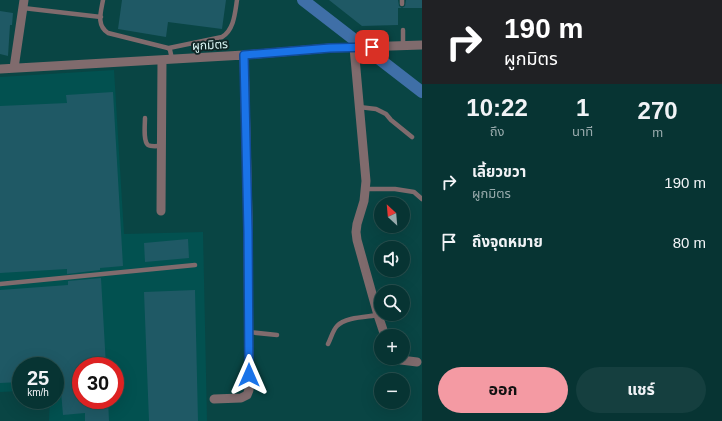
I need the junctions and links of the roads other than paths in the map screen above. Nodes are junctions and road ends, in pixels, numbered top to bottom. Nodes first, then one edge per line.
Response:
1 (104, 0) edge
2 (237, 0) edge
3 (23, 4) edge
4 (101, 17) junction
5 (402, 30) dead end
6 (422, 45) edge
7 (403, 46) junction
8 (356, 47) junction
9 (169, 48) junction
10 (244, 55) junction
11 (172, 59) junction
12 (162, 60) junction
13 (14, 68) junction
14 (0, 69) edge
15 (359, 107) junction
16 (145, 118) dead end
17 (412, 137) dead end
18 (161, 146) junction
19 (366, 189) junction
20 (422, 199) edge
21 (161, 211) dead end
22 (195, 265) dead end
23 (0, 284) edge
24 (374, 301) edge
25 (374, 316) edge
26 (248, 332) junction
27 (277, 334) dead end
28 (328, 344) dead end
29 (410, 361) edge
30 (417, 362) dead end
31 (214, 399) dead end

1 - 4 lane
2 - 9 lane
3 - 4 lane
3 - 13 street
4 - 9 lane
5 - 7 lane
6 - 7 street, ผูกมิตร
7 - 8 street, ผูกมิตร
8 - 10 street, ผูกมิตร
8 - 15 street
9 - 11 lane
10 - 11 street, ผูกมิตร
10 - 26 street
11 - 12 street, ผูกมิตร
12 - 13 street, ผูกมิตร
12 - 18 street
13 - 14 street, ผูกมิตร
15 - 17 lane
15 - 19 street
16 - 18 lane
18 - 21 street
19 - 20 lane
19 - 24 street
22 - 23 lane
25 - 28 lane
26 - 27 lane
26 - 31 street
29 - 30 street

